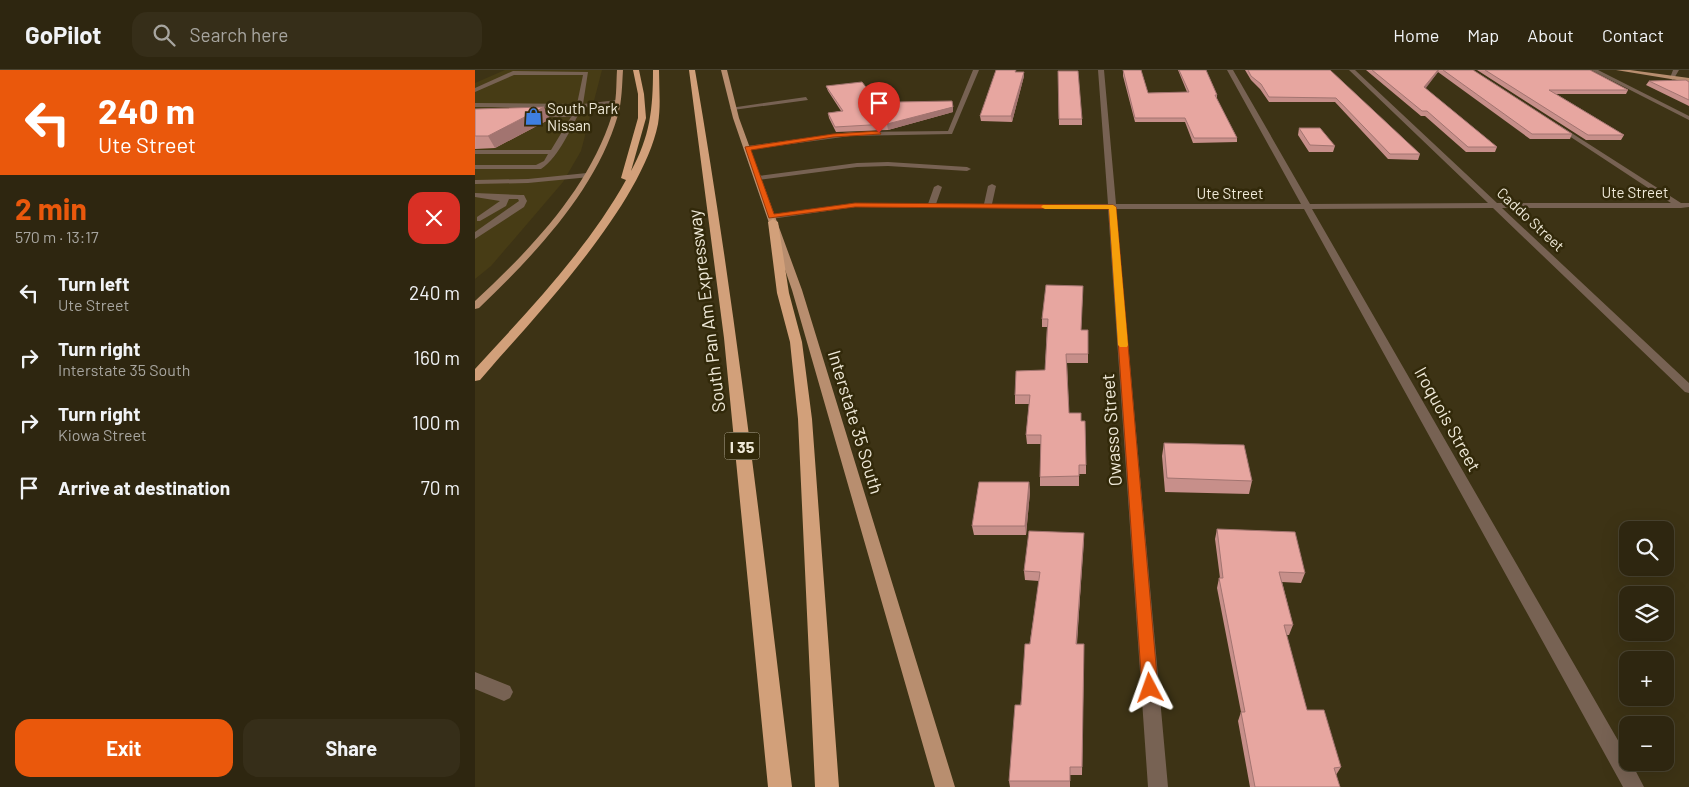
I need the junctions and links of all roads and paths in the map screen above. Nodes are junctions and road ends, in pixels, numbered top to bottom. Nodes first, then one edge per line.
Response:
1 (620, 70) edge
2 (636, 70) edge
3 (656, 70) edge
4 (692, 70) edge
5 (724, 70) edge
6 (976, 70) edge
7 (1101, 70) edge
8 (1230, 70) edge
9 (1352, 70) edge
10 (1594, 70) edge
11 (1619, 70) edge
12 (1676, 70) edge
13 (1673, 78) junction
14 (1689, 80) edge
15 (475, 90) edge
16 (806, 99) dead end
17 (617, 102) junction
18 (475, 105) edge
19 (497, 106) junction
20 (535, 106) junction
21 (580, 106) junction
22 (733, 108) junction
23 (484, 112) edge
24 (517, 115) edge
25 (527, 115) edge
26 (575, 115) junction
27 (1689, 118) edge
28 (1554, 124) edge
29 (512, 144) edge
30 (557, 144) junction
31 (747, 148) junction
32 (475, 152) edge
33 (553, 152) junction
34 (475, 168) edge
35 (967, 168) dead end
36 (587, 175) junction
37 (758, 178) junction
38 (475, 182) edge
39 (992, 186) dead end
40 (938, 187) dead end
41 (475, 196) edge
42 (619, 202) junction
43 (1679, 205) junction
44 (1689, 205) edge
45 (931, 206) junction
46 (987, 206) junction
47 (1306, 206) junction
48 (1495, 206) junction
49 (1113, 207) junction
50 (1689, 211) edge
51 (503, 217) junction
52 (477, 219) edge
53 (772, 220) junction
54 (475, 240) edge
55 (475, 306) edge
56 (475, 376) edge
57 (1688, 388) edge
58 (475, 680) edge
59 (504, 692) dead end
60 (780, 787) edge
61 (827, 787) edge
62 (945, 787) edge
63 (1158, 787) edge
64 (1634, 787) edge

1 - 17 main road
2 - 42 highway
3 - 42 highway
4 - 60 highway, South Pan Am Expressway / I 35
5 - 22 main road, Interstate 35 South
6 - 31 street
7 - 49 street, Owasso Street
8 - 47 street, Iroquois Street
9 - 48 street, Caddo Street
10 - 27 street
11 - 13 main road
12 - 13 street
13 - 14 main road
15 - 21 street
16 - 22 street
17 - 21 street
17 - 36 main road
18 - 19 street
19 - 20 street
19 - 23 street
20 - 21 street
20 - 24 street
21 - 26 street
22 - 31 main road, Interstate 35 South
25 - 26 street
26 - 30 street
28 - 43 street
29 - 30 street
30 - 33 street
31 - 37 main road, Interstate 35 South
32 - 33 street
33 - 34 street
35 - 37 street
36 - 38 street
36 - 55 main road
37 - 53 main road, Interstate 35 South
39 - 46 street
40 - 45 street
41 - 51 street
41 - 52 street
42 - 56 highway
43 - 44 street, Ute Street
43 - 48 street, Ute Street
43 - 50 street
45 - 46 street, Ute Street
45 - 53 street, Ute Street
46 - 49 street, Ute Street
47 - 48 street, Ute Street
47 - 49 street, Ute Street
47 - 64 street, Iroquois Street
48 - 57 street, Caddo Street
49 - 63 street, Owasso Street
51 - 52 street
51 - 54 street
53 - 61 highway
53 - 62 main road, Interstate 35 South
58 - 59 street

